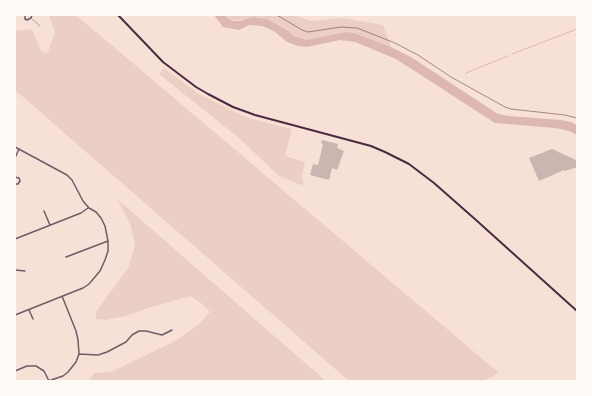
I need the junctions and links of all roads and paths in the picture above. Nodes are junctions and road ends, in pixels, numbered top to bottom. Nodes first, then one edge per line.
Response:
1 (24, 15) edge
2 (32, 15) edge
3 (118, 15) edge
4 (277, 15) edge
5 (31, 18) junction
6 (40, 26) dead end
7 (577, 118) edge
8 (15, 147) edge
9 (19, 149) junction
10 (15, 158) edge
11 (15, 177) edge
12 (15, 184) edge
13 (89, 208) junction
14 (44, 211) dead end
15 (50, 225) junction
16 (15, 239) edge
17 (108, 241) junction
18 (66, 257) dead end
19 (15, 270) edge
20 (25, 271) dead end
21 (62, 296) junction
22 (29, 310) junction
23 (577, 311) edge
24 (15, 315) edge
25 (33, 319) dead end
26 (172, 330) dead end
27 (78, 354) junction
28 (15, 371) edge
29 (49, 381) edge

1 - 5 street
2 - 5 street
3 - 23 main road
4 - 7 path
5 - 6 lane
8 - 9 street
9 - 10 street
9 - 13 street
11 - 12 street
13 - 15 street
13 - 17 street
14 - 15 street
15 - 16 street
17 - 18 street
17 - 21 street
19 - 20 street
21 - 22 street
21 - 27 street
22 - 24 street
22 - 25 street
26 - 27 street
27 - 29 street
28 - 29 street

